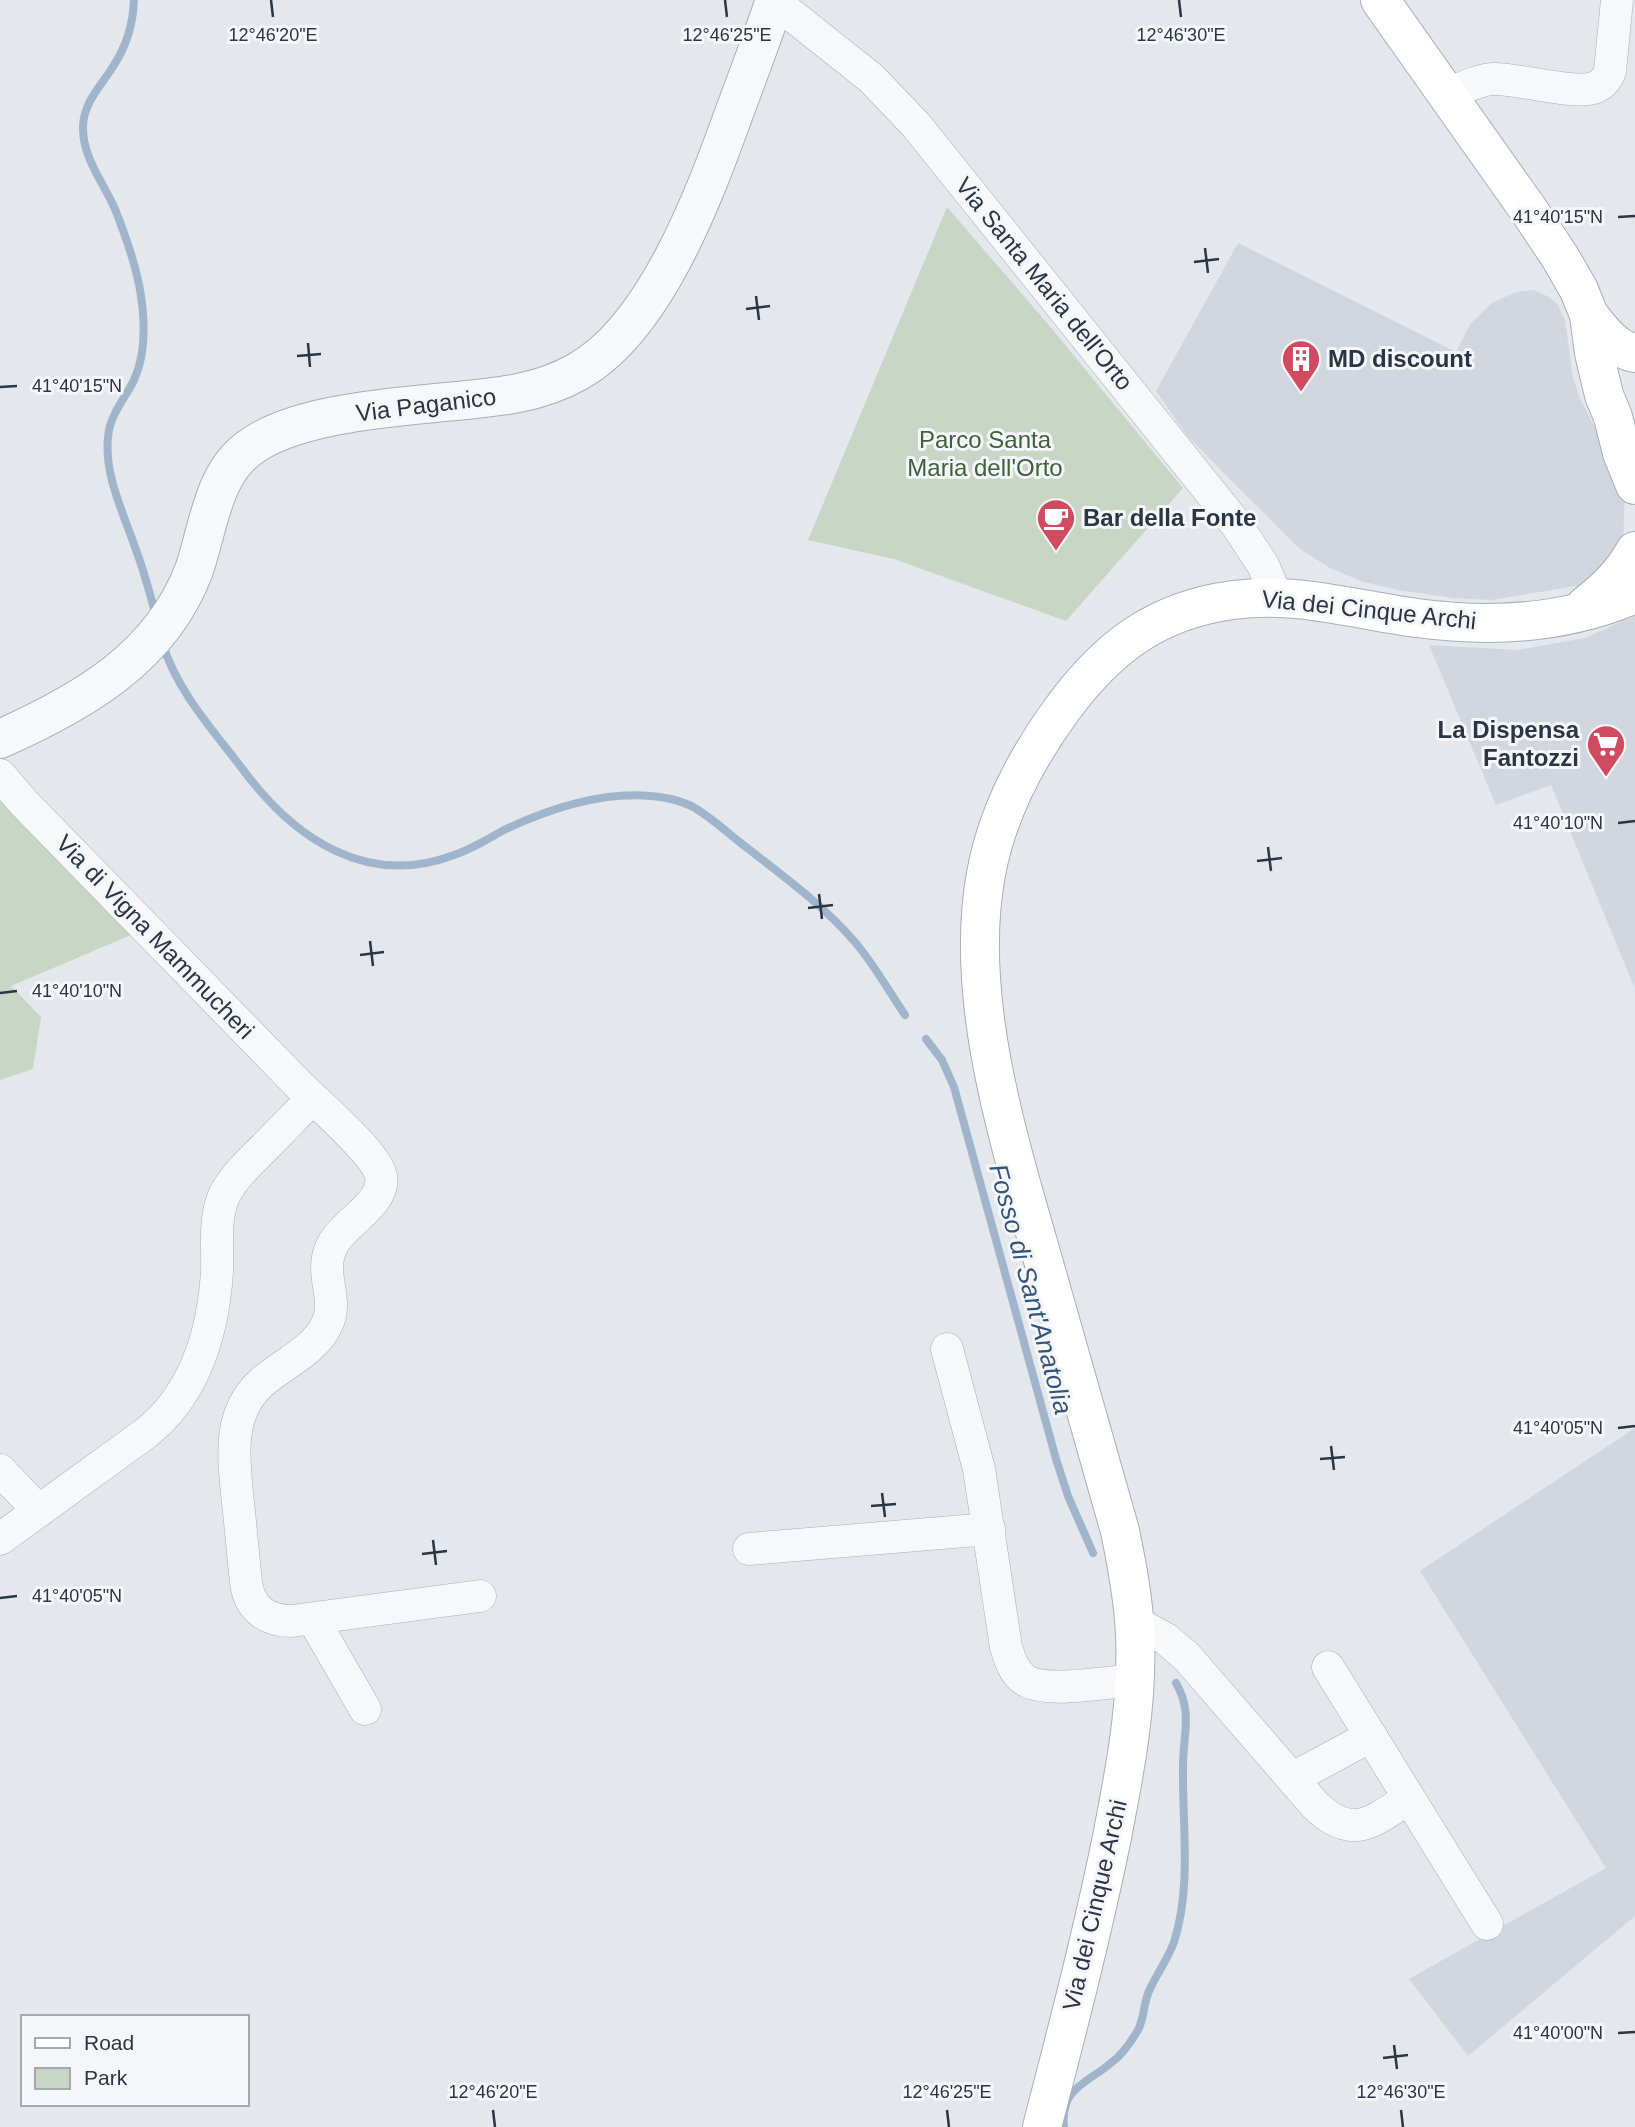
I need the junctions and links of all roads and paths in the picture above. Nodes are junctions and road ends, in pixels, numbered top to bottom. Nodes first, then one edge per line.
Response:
1 (1380, 0) edge
2 (1617, 0) edge
3 (774, 1) edge
4 (1446, 95) junction
5 (1588, 315) junction
6 (1635, 353) edge
7 (1624, 426) edge
8 (1635, 485) edge
9 (1635, 551) edge
10 (1635, 594) edge
11 (1278, 598) junction
12 (1573, 614) junction
13 (0, 739) edge
14 (0, 775) edge
15 (312, 1099) junction
16 (947, 1349) dead end
17 (0, 1470) edge
18 (39, 1511) junction
19 (989, 1529) junction
20 (0, 1539) edge
21 (749, 1549) dead end
22 (480, 1596) dead end
23 (313, 1619) junction
24 (1135, 1622) junction
25 (1328, 1667) dead end
26 (1135, 1680) junction
27 (365, 1709) dead end
28 (1371, 1736) junction
29 (1293, 1778) junction
30 (1409, 1798) junction
31 (1487, 1924) dead end
32 (1042, 2127) edge

1 - 4 main road
2 - 4 street
3 - 11 street, Via Santa Maria dell'Orto
3 - 13 street, Via Paganico
4 - 5 main road
5 - 6 main road
5 - 7 main road
7 - 8 main road
9 - 12 main road
10 - 12 main road, Via dei Cinque Archi
11 - 12 main road, Via dei Cinque Archi
11 - 24 main road, Via dei Cinque Archi
14 - 15 street, Via di Vigna Mammucheri
15 - 18 street
15 - 23 street, Via di Vigna Mammucheri
16 - 19 street
17 - 18 street
18 - 20 street
19 - 21 street
19 - 26 street
22 - 23 street, Via di Vigna Mammucheri
23 - 27 street
24 - 26 main road, Via dei Cinque Archi
24 - 29 street
25 - 28 street
26 - 32 main road, Via dei Cinque Archi
28 - 29 street
28 - 30 street
29 - 30 street
30 - 31 street

